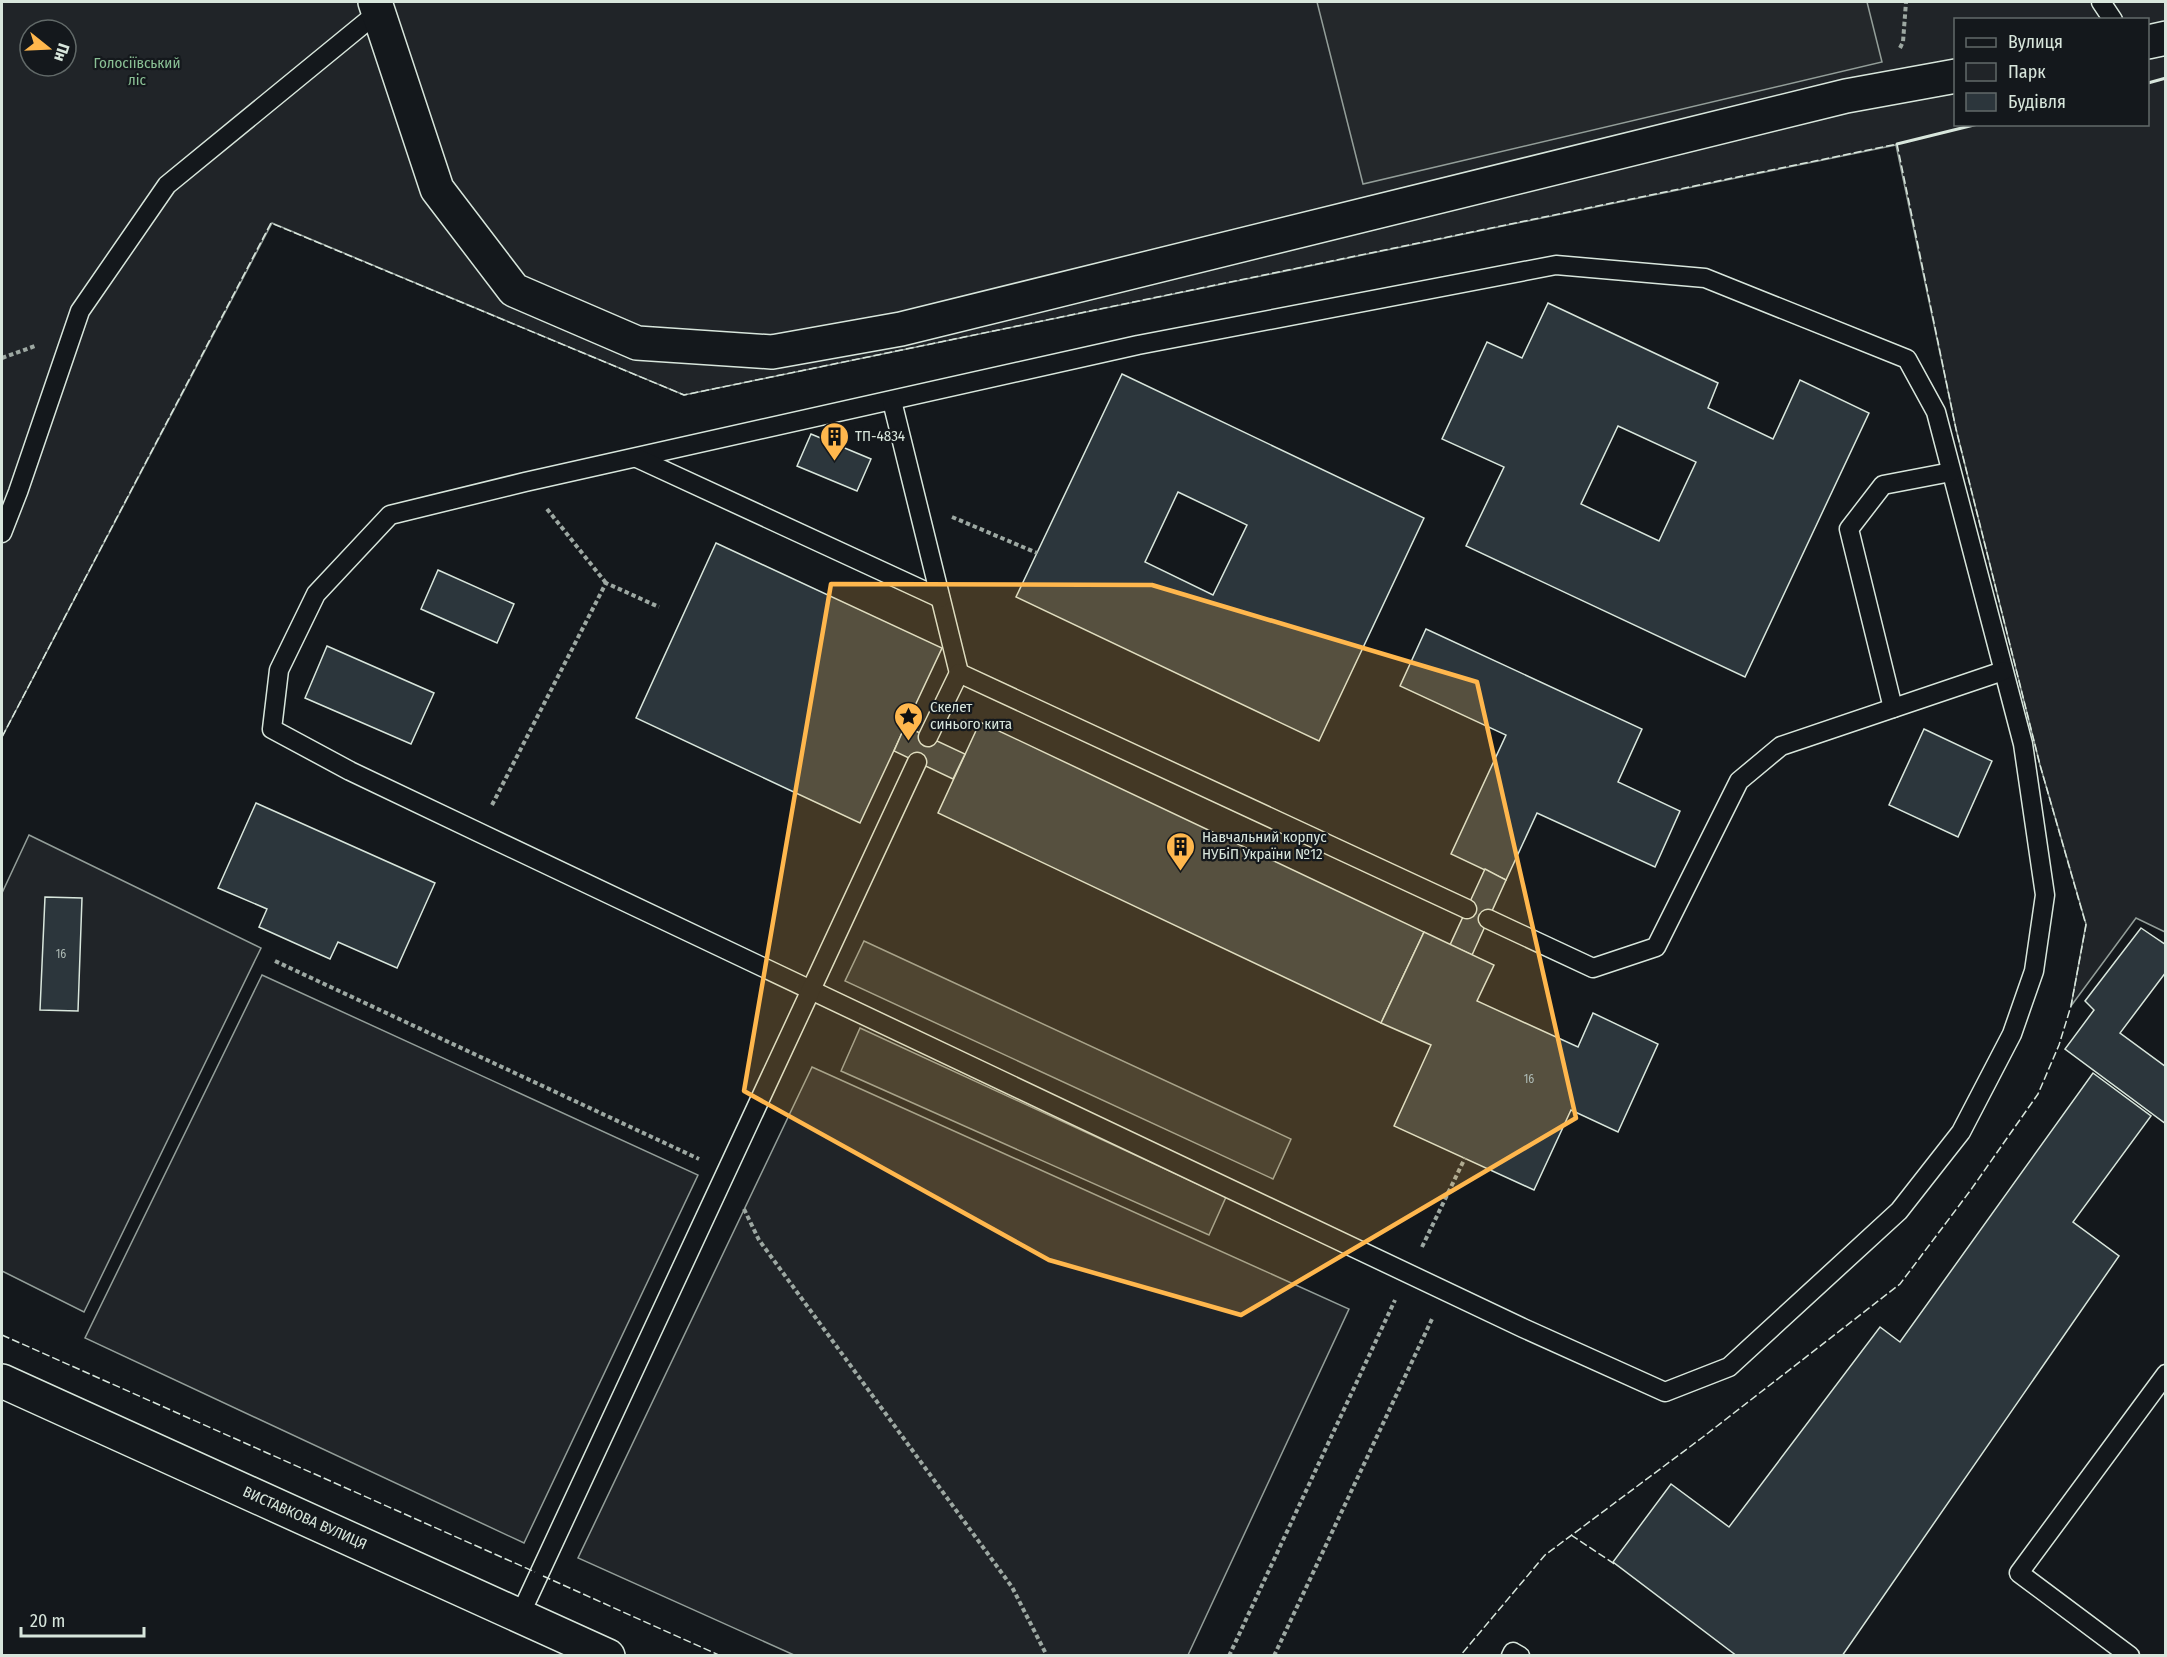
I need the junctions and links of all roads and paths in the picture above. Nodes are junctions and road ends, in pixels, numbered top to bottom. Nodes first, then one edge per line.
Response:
1 (2101, 2) edge
2 (376, 7) edge
3 (2112, 18) edge
4 (2166, 38) edge
5 (2149, 42) edge
6 (1954, 76) edge
7 (892, 401) junction
8 (637, 458) junction
9 (1950, 472) junction
10 (525, 482) junction
11 (917, 502) junction
12 (2, 533) edge
13 (1037, 553) dead end
14 (606, 583) junction
15 (940, 598) junction
16 (659, 607) dead end
17 (2003, 671) junction
18 (959, 673) junction
19 (1893, 708) junction
20 (928, 737) dead end
21 (917, 762) dead end
22 (478, 832) junction
23 (1467, 909) dead end
24 (1488, 919) dead end
25 (275, 961) dead end
26 (810, 990) junction
27 (1465, 1158) dead end
28 (725, 1172) junction
29 (1408, 1274) junction
30 (1445, 1291) junction
31 (2166, 1374) edge
32 (2, 1381) edge
33 (520, 1615) junction
34 (608, 1656) edge
35 (1047, 1656) edge
36 (1229, 1656) edge
37 (1274, 1656) edge
38 (1511, 1656) edge
39 (1520, 1656) edge
40 (2130, 1656) edge

1 - 3 lane
2 - 6 street
2 - 12 lane
4 - 5 street
7 - 8 lane
7 - 9 lane
7 - 11 lane
8 - 10 lane
8 - 15 lane
9 - 17 lane
9 - 19 lane
10 - 14 path
10 - 22 lane
11 - 13 path
11 - 15 lane
14 - 16 path
14 - 22 path
15 - 18 lane
17 - 19 lane
17 - 30 lane
18 - 20 lane
18 - 23 lane
19 - 24 lane
21 - 26 lane
22 - 26 lane
25 - 28 path
26 - 28 lane
26 - 29 lane
27 - 29 path
28 - 33 lane
28 - 35 path
29 - 30 lane
29 - 36 path
30 - 37 path
31 - 40 lane
32 - 33 street, ВИСТАВКОВА ВУЛИЦЯ
33 - 34 street, ВИСТАВКОВА ВУЛИЦЯ
38 - 39 lane

